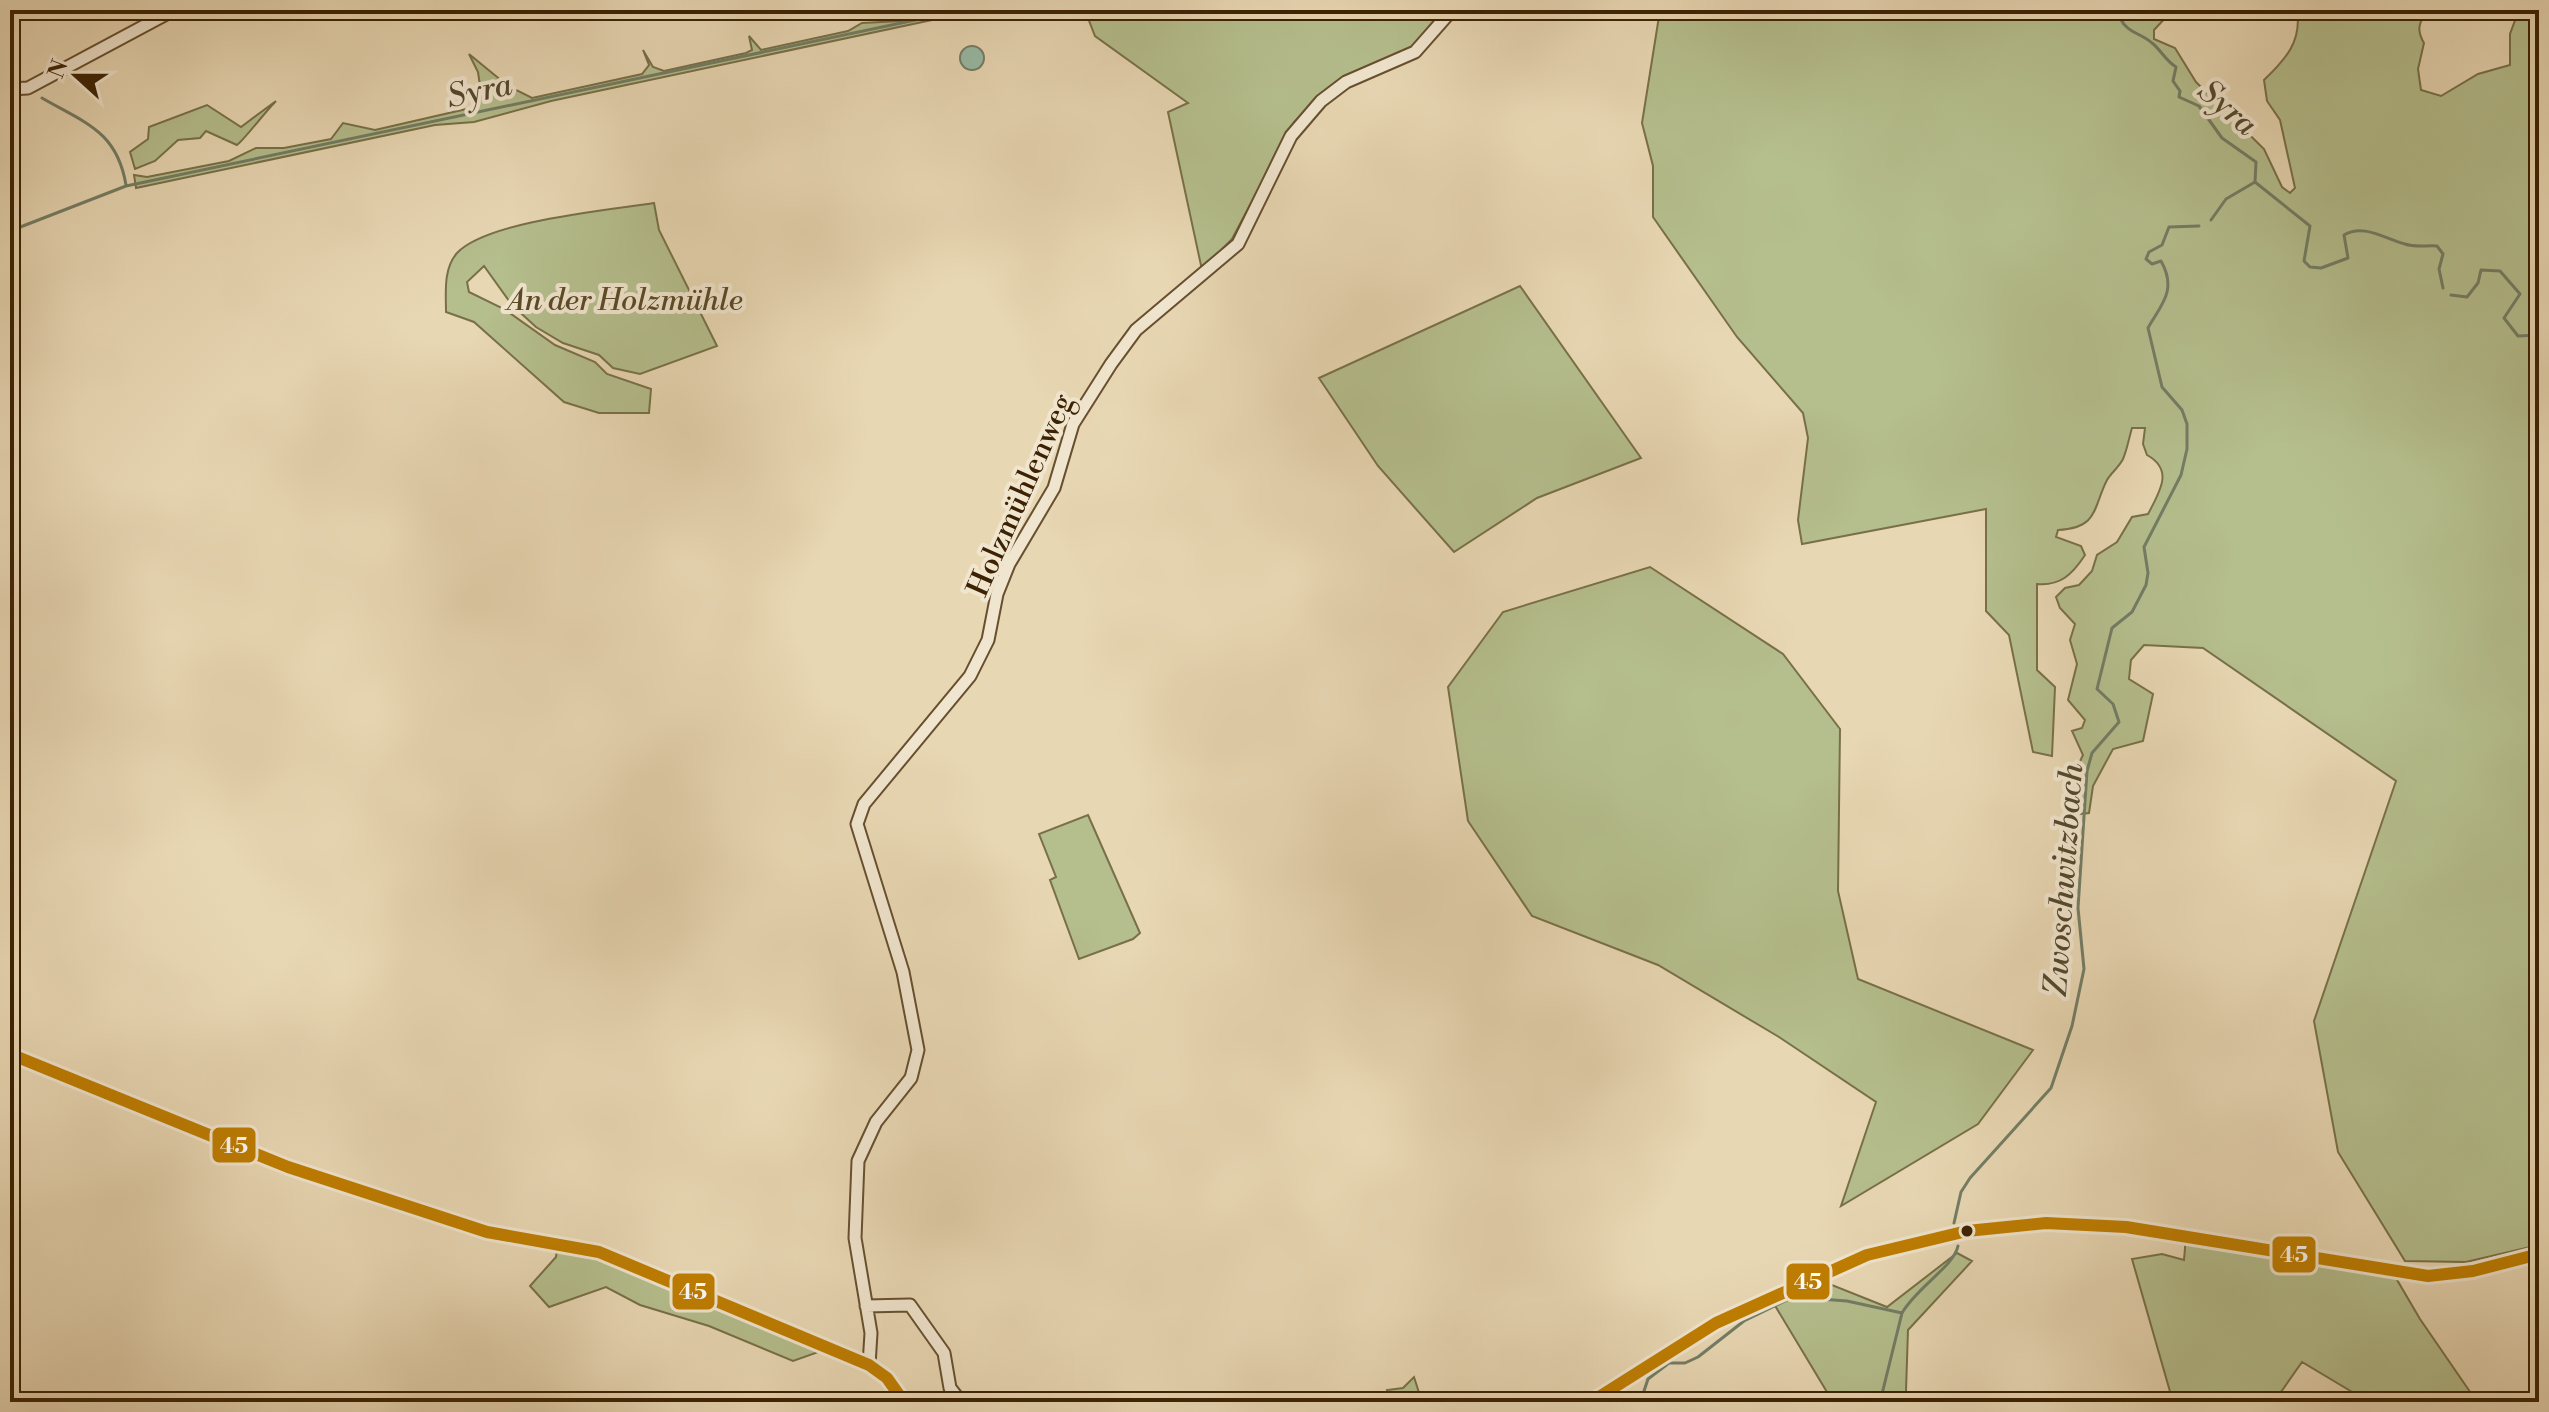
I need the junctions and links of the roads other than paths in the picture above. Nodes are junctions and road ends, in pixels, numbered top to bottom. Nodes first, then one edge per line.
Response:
1 (174, 10) edge
2 (1452, 10) edge
3 (10, 89) edge
4 (10, 1054) edge
5 (2539, 1254) edge
6 (866, 1306) junction
7 (869, 1365) junction
8 (904, 1402) edge
9 (961, 1402) edge
10 (1591, 1402) edge

1 - 3 street
2 - 6 street, Holzmühlenweg
4 - 7 street
5 - 10 street
6 - 7 street, Holzmühlenweg
6 - 9 street
7 - 8 street

